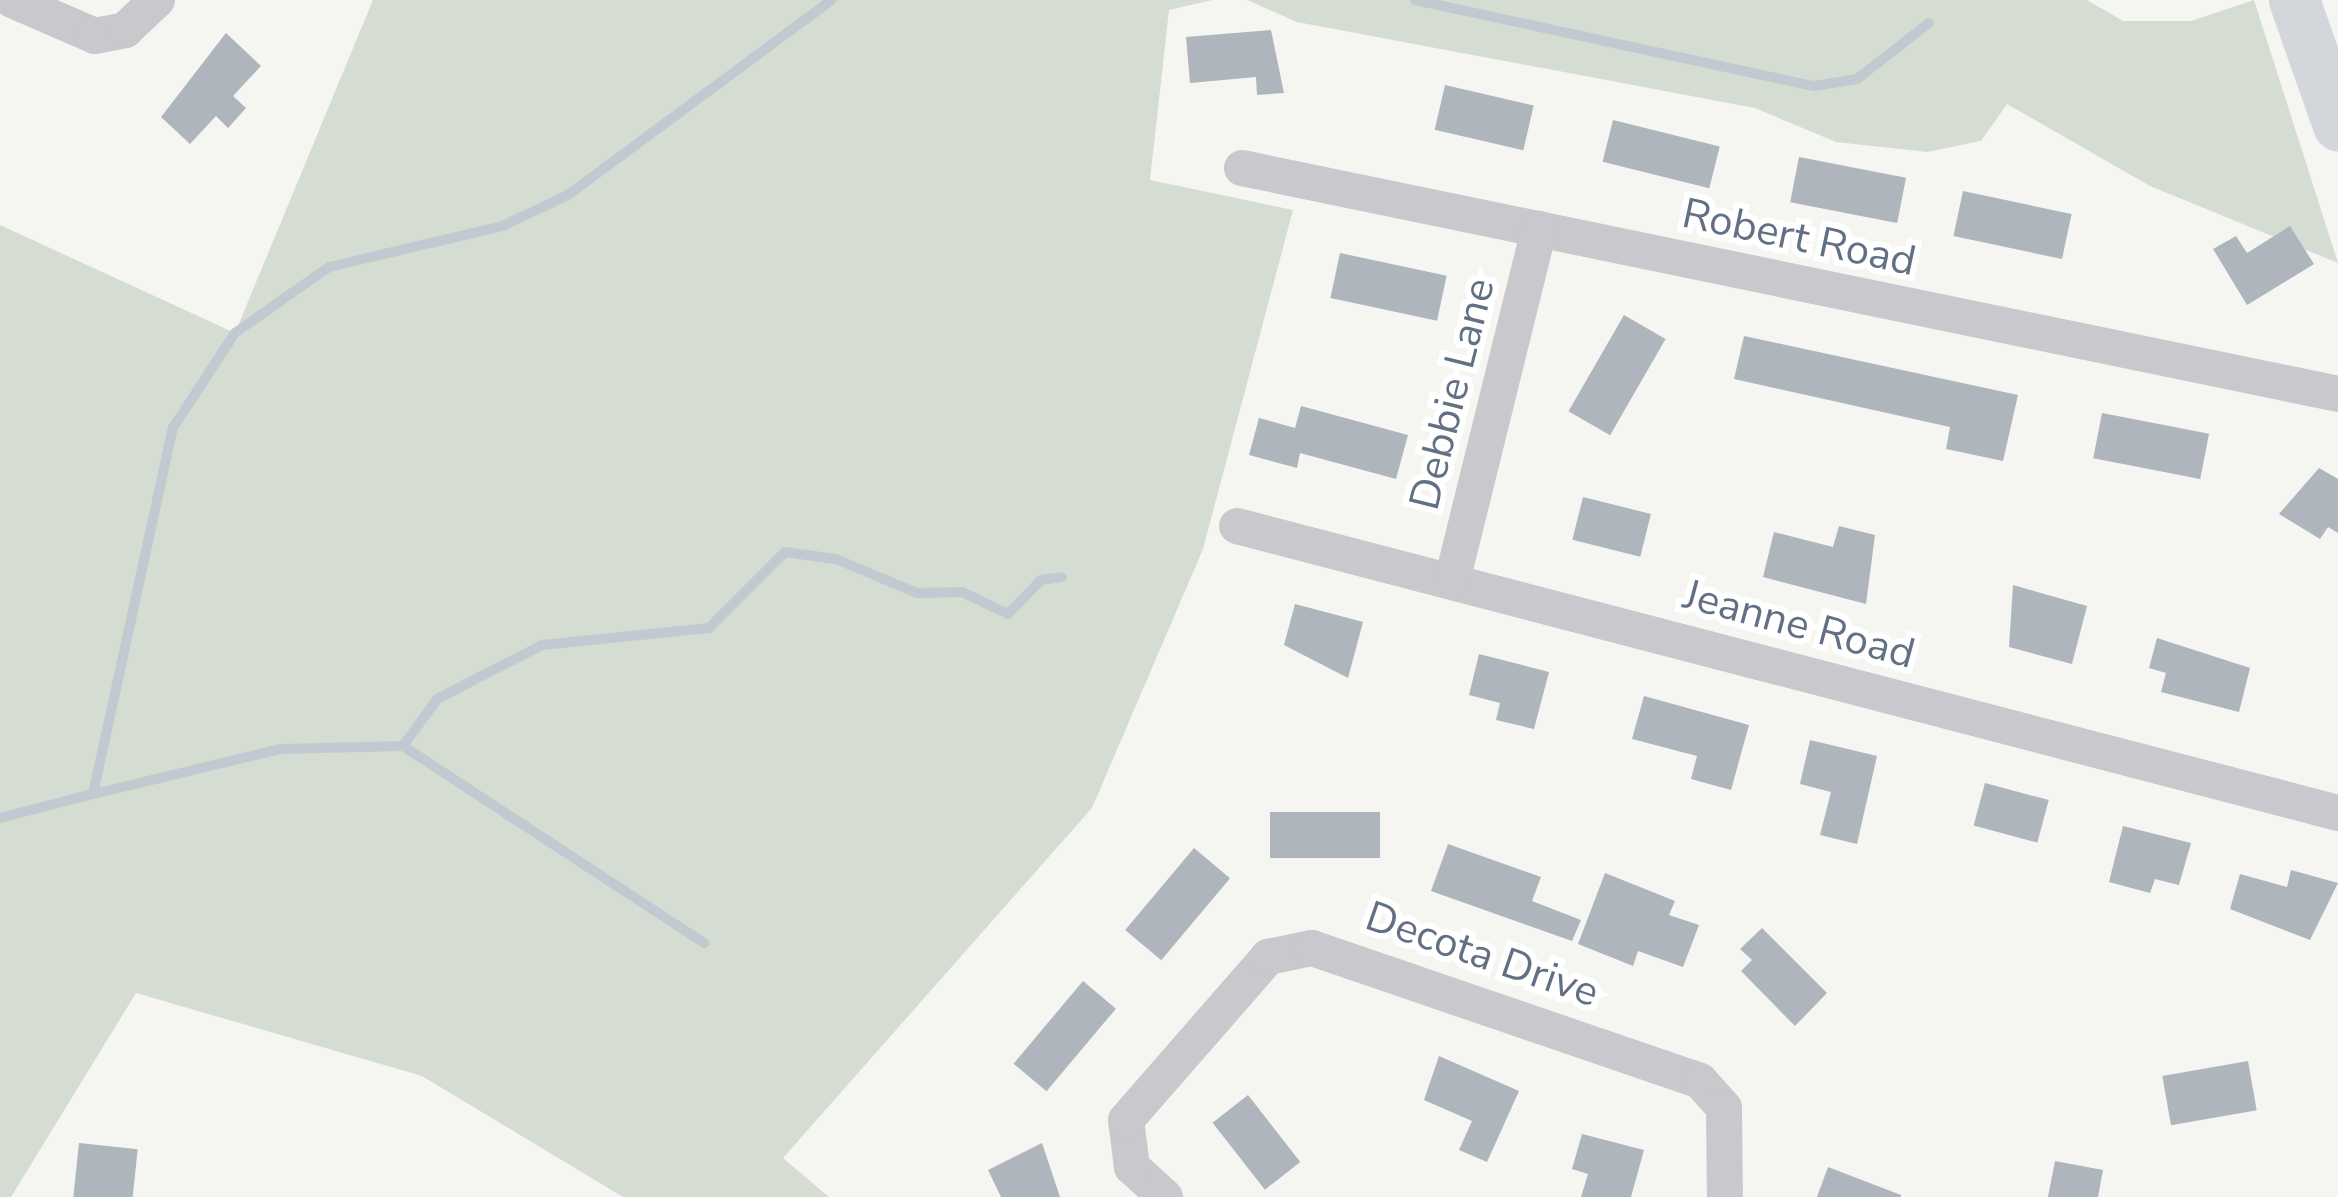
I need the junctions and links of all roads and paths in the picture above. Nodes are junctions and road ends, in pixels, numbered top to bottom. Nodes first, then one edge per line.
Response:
1 (13, 0) edge
2 (157, 0) edge
3 (2294, 0) edge
4 (2338, 125) edge
5 (1242, 168) dead end
6 (1539, 229) junction
7 (2338, 394) edge
8 (1237, 526) dead end
9 (1452, 581) junction
10 (2338, 813) edge
11 (1165, 1197) edge
12 (1725, 1197) edge

1 - 2 street
3 - 4 main road
5 - 6 street, Robert Road
6 - 7 street, Robert Road
6 - 9 street, Debbie Lane
8 - 9 street, Jeanne Road
9 - 10 street, Jeanne Road
11 - 12 street, Decota Drive

